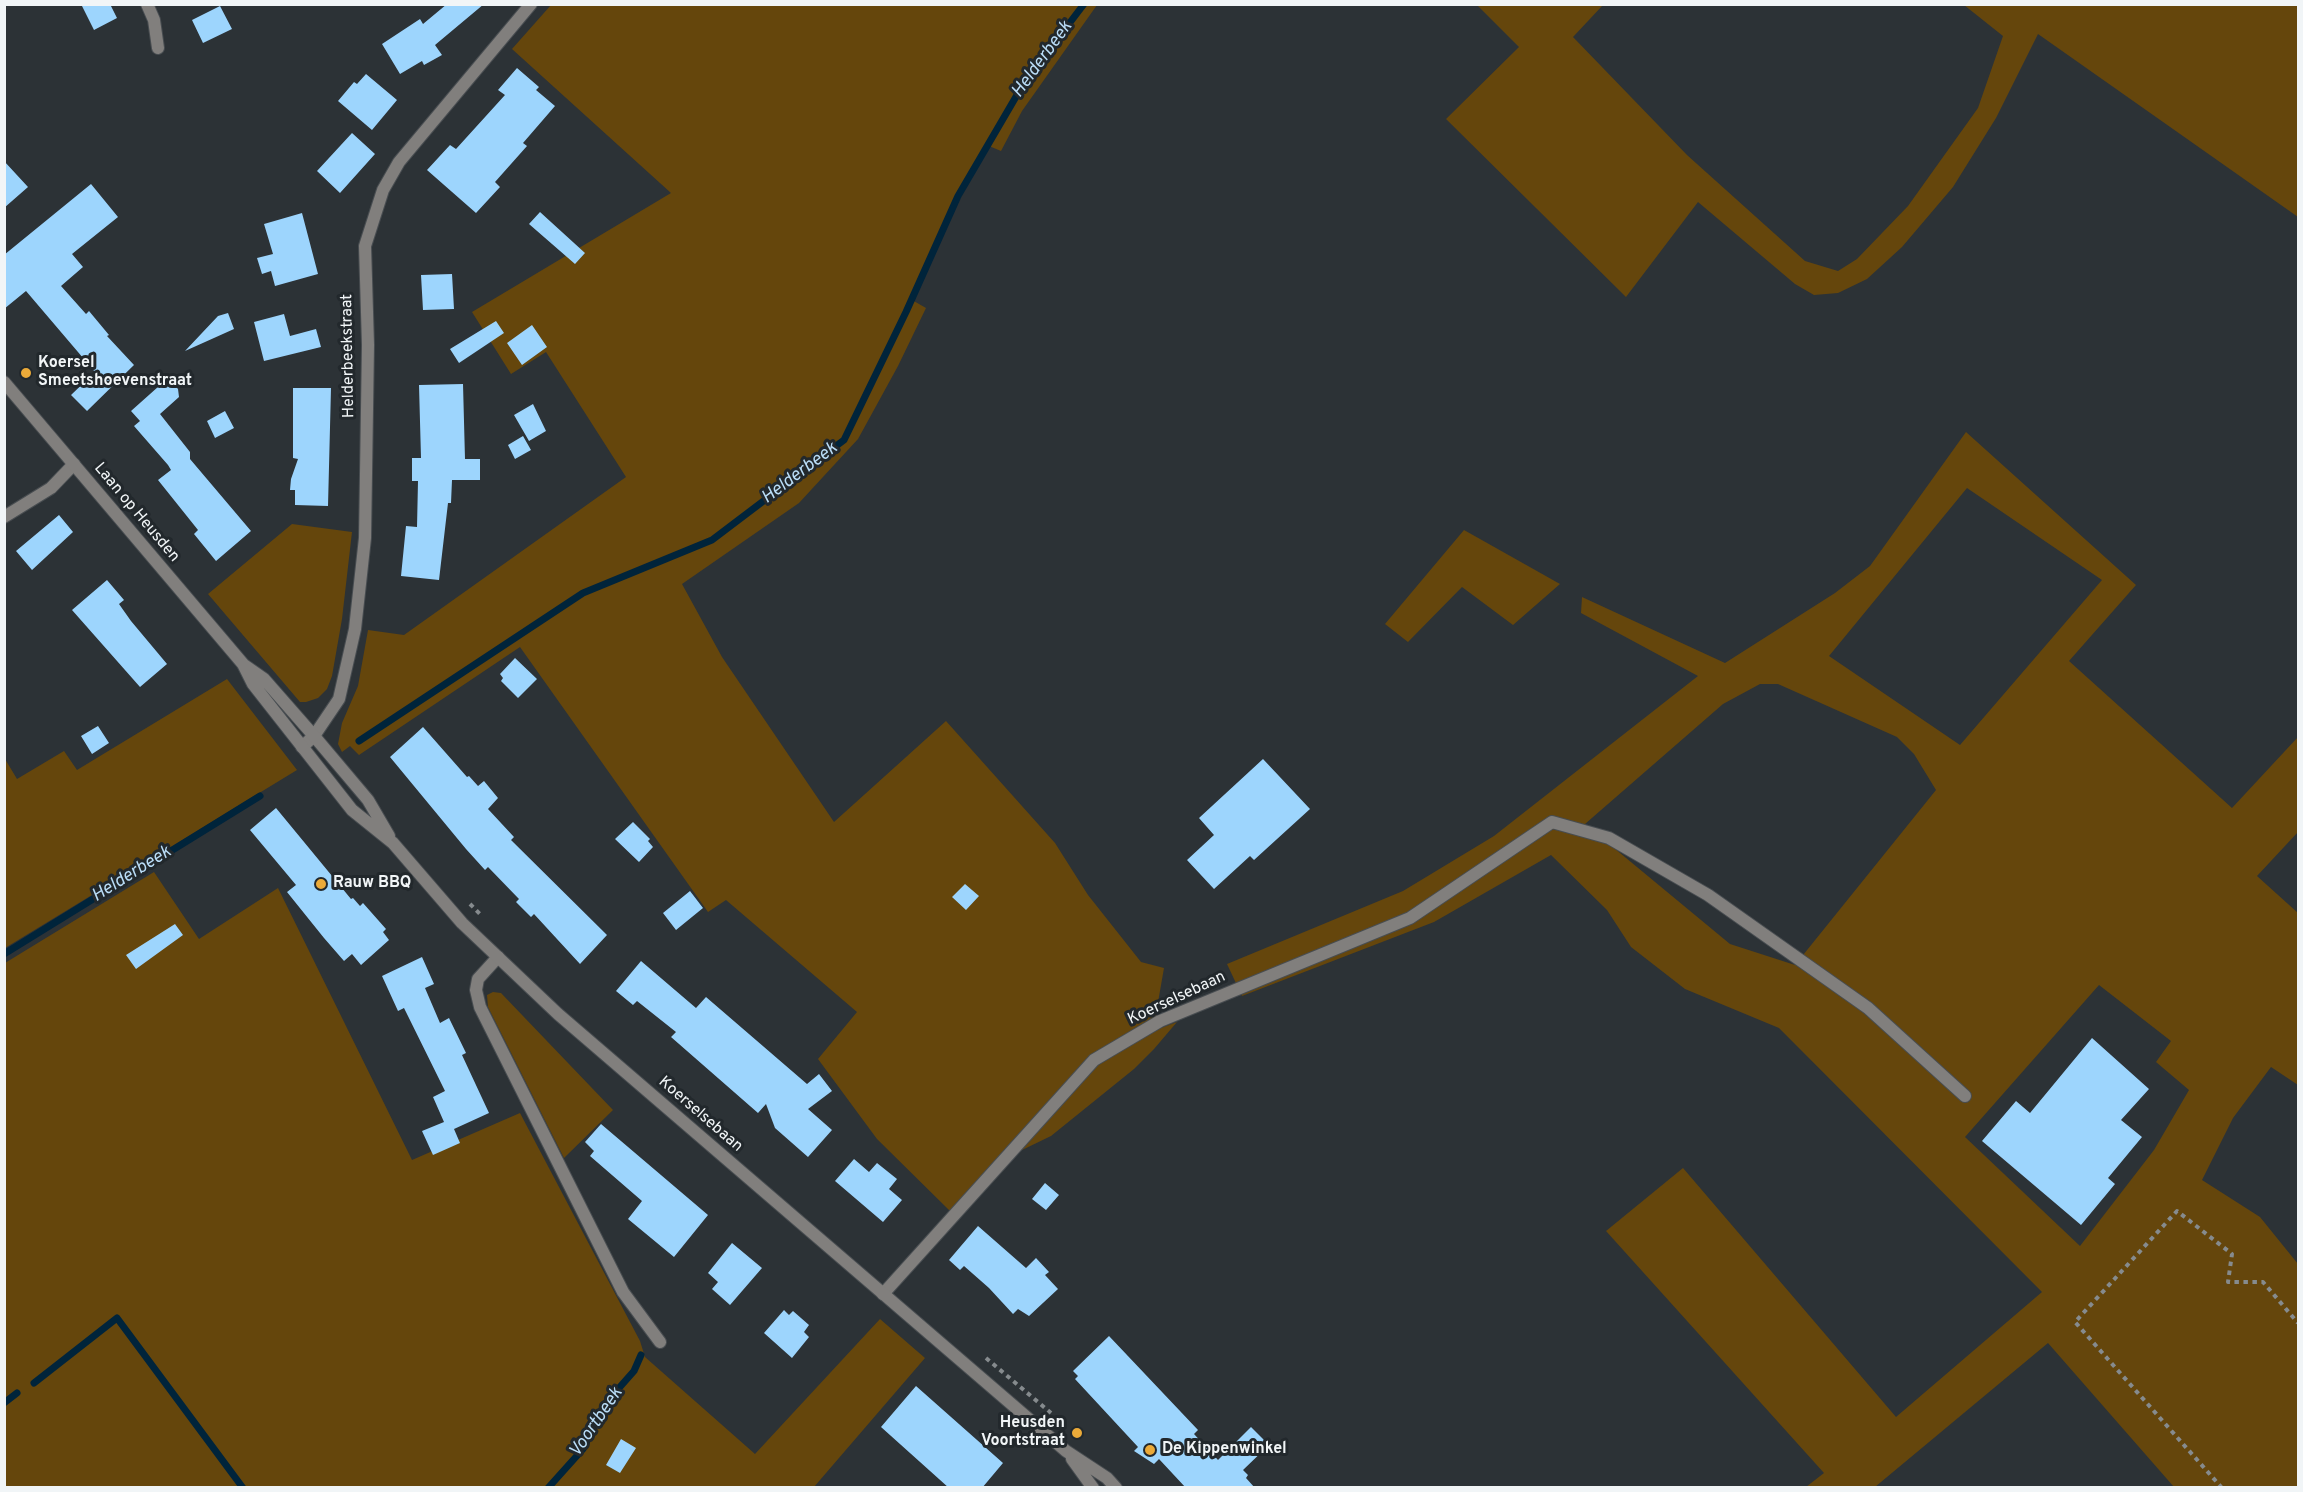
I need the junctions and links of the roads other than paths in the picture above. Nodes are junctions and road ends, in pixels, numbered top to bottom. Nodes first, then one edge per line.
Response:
1 (147, 4) edge
2 (531, 4) edge
3 (158, 48) dead end
4 (4, 382) edge
5 (74, 464) junction
6 (4, 517) edge
7 (243, 664) junction
8 (314, 736) junction
9 (302, 747) junction
10 (393, 843) junction
11 (498, 957) junction
12 (1965, 1096) dead end
13 (883, 1294) junction
14 (660, 1342) dead end
15 (1066, 1451) junction
16 (1093, 1488) edge
17 (1116, 1488) edge

1 - 3 street
2 - 8 street, Helderbeekstraat
4 - 5 street, Laan op Heusden
5 - 6 street
5 - 7 street, Laan op Heusden
7 - 8 street, Laan op Heusden
7 - 9 street, Laan op Heusden
8 - 9 street, Helderbeekstraat
8 - 10 street, Koerselsebaan
9 - 10 street, Koerselsebaan
10 - 11 street, Koerselsebaan
11 - 13 street, Koerselsebaan
11 - 14 street
12 - 13 street, Koerselsebaan
13 - 15 street, Koerselsebaan
15 - 16 street, Koerselsebaan
15 - 17 street, Koerselsebaan

